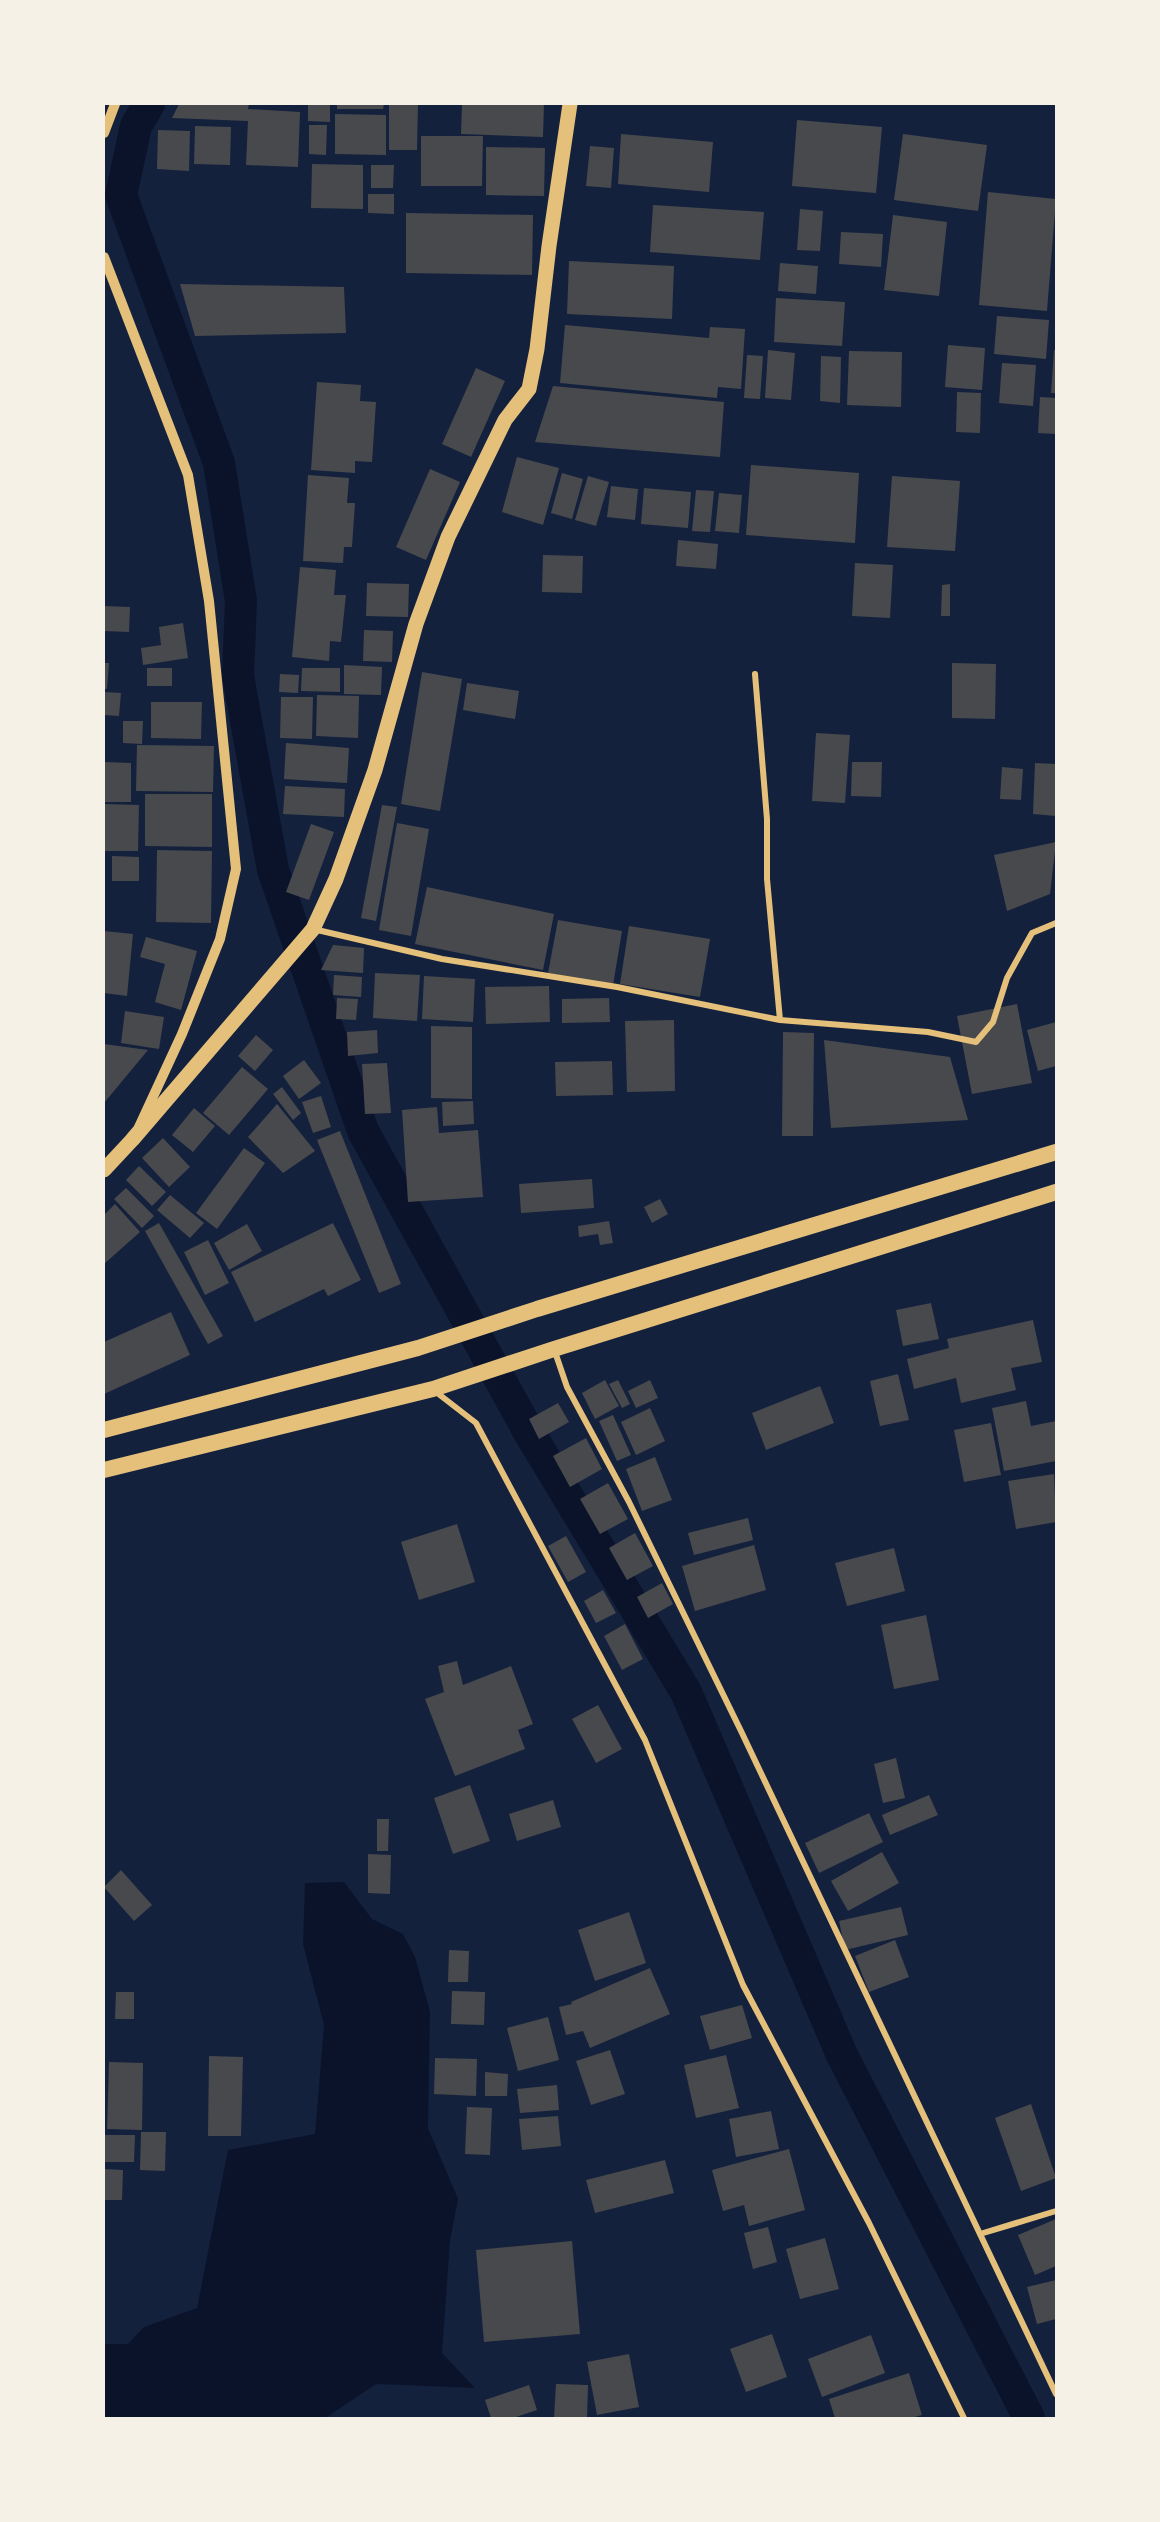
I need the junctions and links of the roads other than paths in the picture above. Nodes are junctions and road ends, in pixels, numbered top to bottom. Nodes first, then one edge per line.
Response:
1 (115, 104) edge
2 (570, 104) edge
3 (104, 133) edge
4 (104, 257) edge
5 (755, 674) dead end
6 (1056, 923) edge
7 (312, 929) junction
8 (780, 1020) junction
9 (132, 1140) junction
10 (1056, 1152) edge
11 (104, 1170) edge
12 (1056, 1192) edge
13 (554, 1349) junction
14 (433, 1389) junction
15 (104, 1430) edge
16 (104, 1470) edge
17 (1056, 2211) edge
18 (980, 2234) junction
19 (1056, 2394) edge
20 (964, 2418) edge

1 - 3 street
2 - 7 main road
4 - 9 street
5 - 8 street
6 - 8 street
7 - 8 street
7 - 9 main road
9 - 11 main road
10 - 15 highway
12 - 13 highway
13 - 14 highway
13 - 18 street
14 - 16 highway
14 - 20 street
17 - 18 street
18 - 19 street

